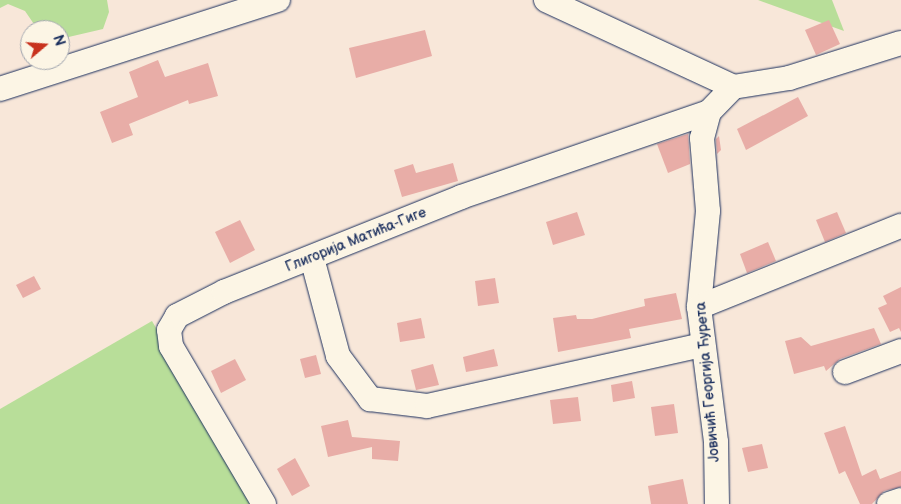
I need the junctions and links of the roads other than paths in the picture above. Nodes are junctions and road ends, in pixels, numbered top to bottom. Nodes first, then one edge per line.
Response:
1 (278, 0) edge
2 (546, 0) edge
3 (901, 43) edge
4 (733, 87) junction
5 (0, 89) edge
6 (709, 112) junction
7 (901, 226) edge
8 (312, 258) junction
9 (698, 307) junction
10 (702, 344) junction
11 (901, 351) edge
12 (845, 372) dead end
13 (901, 500) edge
14 (264, 504) edge
15 (717, 504) edge
16 (889, 504) edge

1 - 5 street
2 - 4 street
3 - 4 street
4 - 6 street, Глигорија Матића-Гиге
6 - 8 street, Глигорија Матића-Гиге
6 - 9 street, Јовичић Георгија Ћурета
7 - 9 street
8 - 10 street
8 - 14 street, Глигорија Матића-Гиге
9 - 10 street, Јовичић Георгија Ћурета
10 - 15 street, Јовичић Георгија Ћурета
11 - 12 street
13 - 16 street

